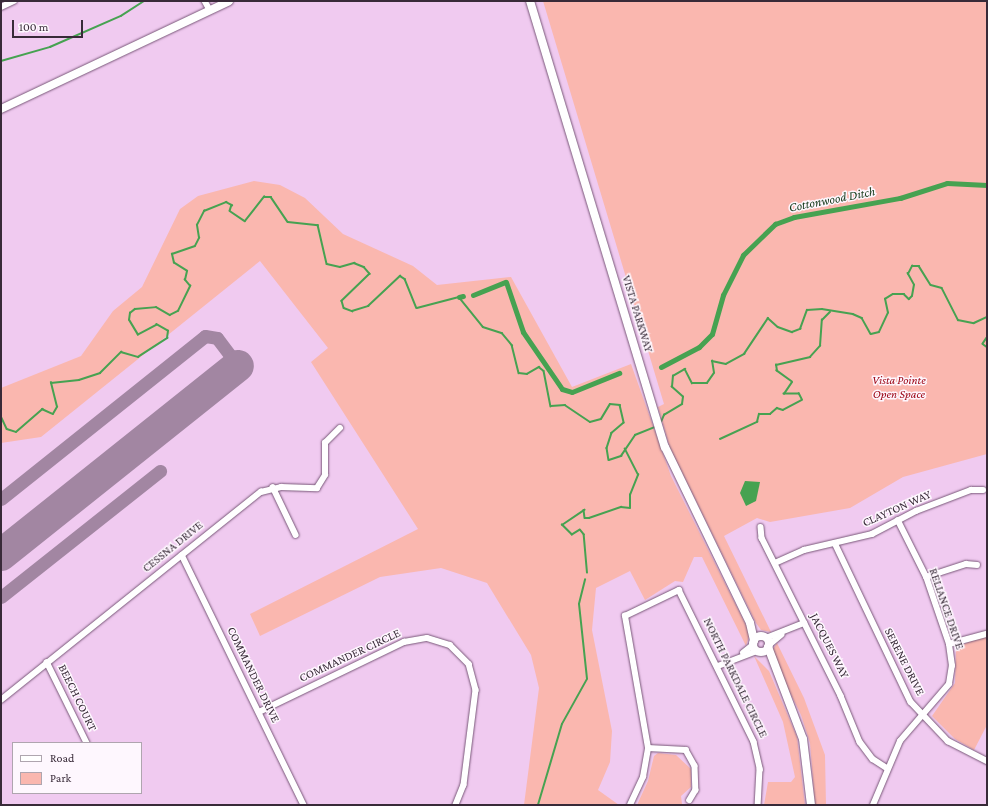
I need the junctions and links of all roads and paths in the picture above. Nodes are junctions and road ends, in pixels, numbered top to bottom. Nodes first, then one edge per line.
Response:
1 (14, 1) edge
2 (205, 1) edge
3 (230, 1) edge
4 (530, 1) edge
5 (534, 1) edge
6 (212, 6) edge
7 (1, 7) edge
8 (540, 33) junction
9 (1, 109) edge
10 (340, 428) dead end
11 (273, 487) junction
12 (983, 490) dead end
13 (898, 520) junction
14 (761, 527) dead end
15 (296, 534) dead end
16 (835, 543) junction
17 (182, 555) junction
18 (775, 564) junction
19 (977, 565) dead end
20 (926, 577) junction
21 (804, 623) junction
22 (987, 634) edge
23 (761, 644) junction
24 (949, 644) junction
25 (48, 662) junction
26 (718, 666) junction
27 (1, 700) edge
28 (259, 712) junction
29 (922, 717) junction
30 (87, 742) edge
31 (648, 748) junction
32 (987, 761) edge
33 (887, 768) junction
34 (690, 800) dead end
35 (304, 805) edge
36 (456, 805) edge
37 (630, 805) edge
38 (758, 805) edge
39 (810, 805) edge
40 (873, 805) edge

1 - 7 street
2 - 6 street
3 - 6 street
4 - 8 street, VISTA PARKWAY
5 - 8 street
6 - 9 street
8 - 23 street, VISTA PARKWAY
10 - 11 street, CESSNA DRIVE
11 - 15 street
11 - 17 street, CESSNA DRIVE
12 - 13 street, CLAYTON WAY
13 - 16 street, CLAYTON WAY
13 - 20 street, RELIANCE DRIVE
14 - 18 street, JACQUES WAY
16 - 18 street, CLAYTON WAY
16 - 29 street, SERENE DRIVE
17 - 25 street, CESSNA DRIVE
17 - 28 street, COMMANDER DRIVE
18 - 21 street, JACQUES WAY
19 - 20 street
20 - 24 street, RELIANCE DRIVE
21 - 23 street
21 - 33 street, JACQUES WAY
22 - 24 street
23 - 26 street
23 - 39 street, VISTA PARKWAY
24 - 29 street, RELIANCE DRIVE
25 - 27 street, CESSNA DRIVE
25 - 30 street, BEECH COURT
26 - 31 street, NORTH PARKDALE CIRCLE
26 - 38 street, NORTH PARKDALE CIRCLE
28 - 35 street, COMMANDER DRIVE
28 - 36 street, COMMANDER CIRCLE
29 - 32 street, SERENE DRIVE
29 - 33 street, RELIANCE DRIVE
31 - 34 street
31 - 37 street
33 - 40 street, RELIANCE DRIVE

